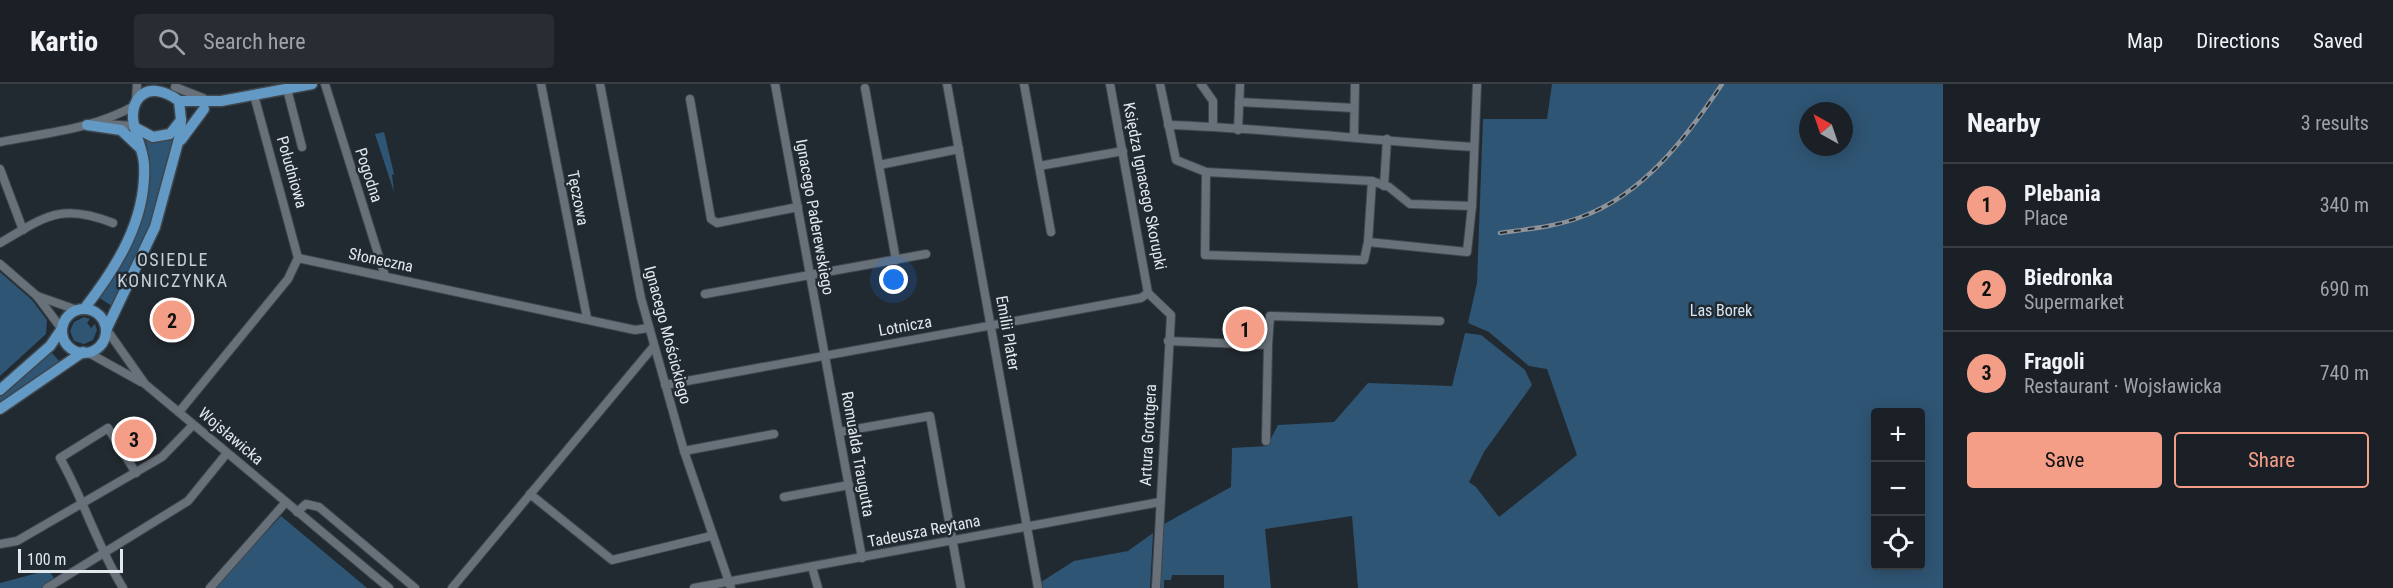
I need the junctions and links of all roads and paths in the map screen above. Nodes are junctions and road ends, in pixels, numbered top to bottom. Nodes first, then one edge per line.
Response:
1 (137, 84) edge
2 (312, 84) edge
3 (325, 84) edge
4 (541, 84) edge
5 (600, 84) edge
6 (776, 84) edge
7 (947, 84) edge
8 (1024, 84) edge
9 (1110, 84) edge
10 (1160, 84) edge
11 (1201, 84) edge
12 (1240, 84) edge
13 (1355, 84) edge
14 (1477, 84) edge
15 (174, 86) edge
16 (865, 88) dead end
17 (287, 89) junction
18 (254, 95) junction
19 (690, 99) dead end
20 (179, 101) junction
21 (218, 101) junction
22 (1239, 102) junction
23 (135, 104) junction
24 (1354, 108) junction
25 (204, 109) junction
26 (181, 120) junction
27 (87, 125) junction
28 (1168, 125) junction
29 (1213, 126) junction
30 (135, 127) junction
31 (1238, 130) junction
32 (1354, 136) junction
33 (1387, 139) junction
34 (0, 142) edge
35 (178, 146) junction
36 (302, 147) dead end
37 (1474, 147) junction
38 (959, 149) junction
39 (142, 150) junction
40 (1123, 150) junction
41 (879, 165) junction
42 (1039, 166) junction
43 (0, 169) edge
44 (1206, 172) junction
45 (1372, 181) junction
46 (1384, 186) junction
47 (1472, 206) junction
48 (798, 207) junction
49 (113, 223) dead end
50 (23, 230) junction
51 (1051, 232) dead end
52 (1368, 242) junction
53 (0, 243) edge
54 (926, 254) dead end
55 (298, 258) junction
56 (896, 260) junction
57 (0, 264) edge
58 (386, 276) junction
59 (811, 276) junction
60 (1148, 293) junction
61 (705, 294) dead end
62 (37, 296) junction
63 (80, 310) junction
64 (587, 318) junction
65 (1440, 321) dead end
66 (991, 325) junction
67 (648, 328) junction
68 (61, 329) junction
69 (107, 329) junction
70 (1168, 341) junction
71 (1268, 345) junction
72 (654, 346) junction
73 (85, 352) junction
74 (825, 356) junction
75 (145, 384) junction
76 (665, 385) junction
77 (0, 390) edge
78 (0, 409) edge
79 (179, 412) junction
80 (193, 425) junction
81 (839, 432) junction
82 (774, 434) dead end
83 (1266, 441) dead end
84 (684, 451) junction
85 (227, 453) junction
86 (136, 473) junction
87 (849, 485) junction
88 (530, 494) junction
89 (784, 497) dead end
90 (286, 502) junction
91 (1160, 502) junction
92 (84, 504) junction
93 (297, 512) junction
94 (1028, 526) junction
95 (711, 536) junction
96 (953, 540) junction
97 (0, 544) edge
98 (103, 555) junction
99 (862, 558) junction
100 (812, 567) junction
101 (730, 585) edge
102 (47, 588) edge
103 (123, 588) edge
104 (210, 588) edge
105 (389, 588) edge
106 (415, 588) edge
107 (452, 588) edge
108 (694, 588) edge
109 (818, 588) edge
110 (961, 588) edge
111 (1038, 588) edge
112 (1156, 588) edge

1 - 23 street
2 - 17 main road
3 - 58 street, Pogodna
4 - 64 street, Tęczowa
5 - 67 street, Ignacego Mościckiego
6 - 48 street, Ignacego Paderewskiego
7 - 38 street, Emilii Plater
8 - 42 street
9 - 40 street, Księdza Ignacego Skorupki
10 - 28 street
11 - 29 street
12 - 22 street
13 - 24 street
14 - 37 street
15 - 20 street
15 - 21 street
16 - 41 street
17 - 18 main road
17 - 36 street
18 - 21 main road
18 - 55 street, Południowa
19 - 48 street
20 - 21 main road
20 - 23 main road
20 - 26 main road
21 - 25 main road
22 - 24 street
22 - 31 street
23 - 27 street
23 - 30 main road
24 - 32 street
25 - 26 main road
25 - 35 main road
26 - 30 main road
26 - 35 main road
27 - 30 street
27 - 34 street
27 - 39 main road
28 - 29 street
28 - 44 street
29 - 31 street
30 - 39 main road
31 - 32 street
32 - 33 street
33 - 37 street
33 - 46 street
35 - 69 main road
37 - 47 street
38 - 41 street
38 - 66 street, Emilii Plater
39 - 63 main road
40 - 42 street
40 - 60 street, Księdza Ignacego Skorupki
41 - 56 street
42 - 51 street
43 - 50 street
44 - 45 street
44 - 52 street
45 - 46 street
45 - 52 street
46 - 47 street
47 - 52 street
48 - 59 street, Ignacego Paderewskiego
49 - 50 street
50 - 53 street
54 - 56 street
55 - 58 street, Słoneczna
55 - 79 street
56 - 59 street
57 - 62 street
58 - 64 street, Słoneczna
59 - 61 street
59 - 74 street, Ignacego Paderewskiego
60 - 66 street, Lotnicza
60 - 70 street, Artura Grottgera
62 - 63 street
62 - 68 street
63 - 68 main road
63 - 69 main road
64 - 67 street, Słoneczna
65 - 71 street
66 - 74 street, Lotnicza
66 - 94 street, Emilii Plater
67 - 72 street, Ignacego Mościckiego
68 - 73 main road
68 - 77 main road
69 - 73 main road
69 - 75 street, Wojsławicka
70 - 71 street
70 - 91 street, Artura Grottgera
71 - 83 street
72 - 76 street, Ignacego Mościckiego
72 - 88 street
73 - 75 street, Wojsławicka
73 - 78 main road
74 - 76 street, Lotnicza
74 - 81 street, Romualda Traugutta
75 - 79 street, Wojsławicka
76 - 84 street, Ignacego Mościckiego
79 - 80 street, Wojsławicka
80 - 85 street, Wojsławicka
80 - 86 street
81 - 87 street, Romualda Traugutta
81 - 96 street
82 - 84 street
84 - 95 street, Ignacego Mościckiego
85 - 90 street, Wojsławicka
85 - 98 street
86 - 92 street
86 - 92 street
87 - 89 street
87 - 99 street, Romualda Traugutta
88 - 95 street
88 - 107 street
90 - 93 street, Wojsławicka
90 - 104 street
91 - 94 street, Tadeusza Reytana
91 - 112 street, Artura Grottgera
92 - 97 street
92 - 98 street
93 - 105 street, Wojsławicka
93 - 106 street
94 - 96 street, Tadeusza Reytana
94 - 111 street, Emilii Plater
95 - 101 street, Ignacego Mościckiego
96 - 99 street, Tadeusza Reytana
96 - 110 street
98 - 102 street
98 - 103 street
99 - 100 street, Tadeusza Reytana
100 - 101 street, Tadeusza Reytana
100 - 109 street
101 - 108 street, Tadeusza Reytana

